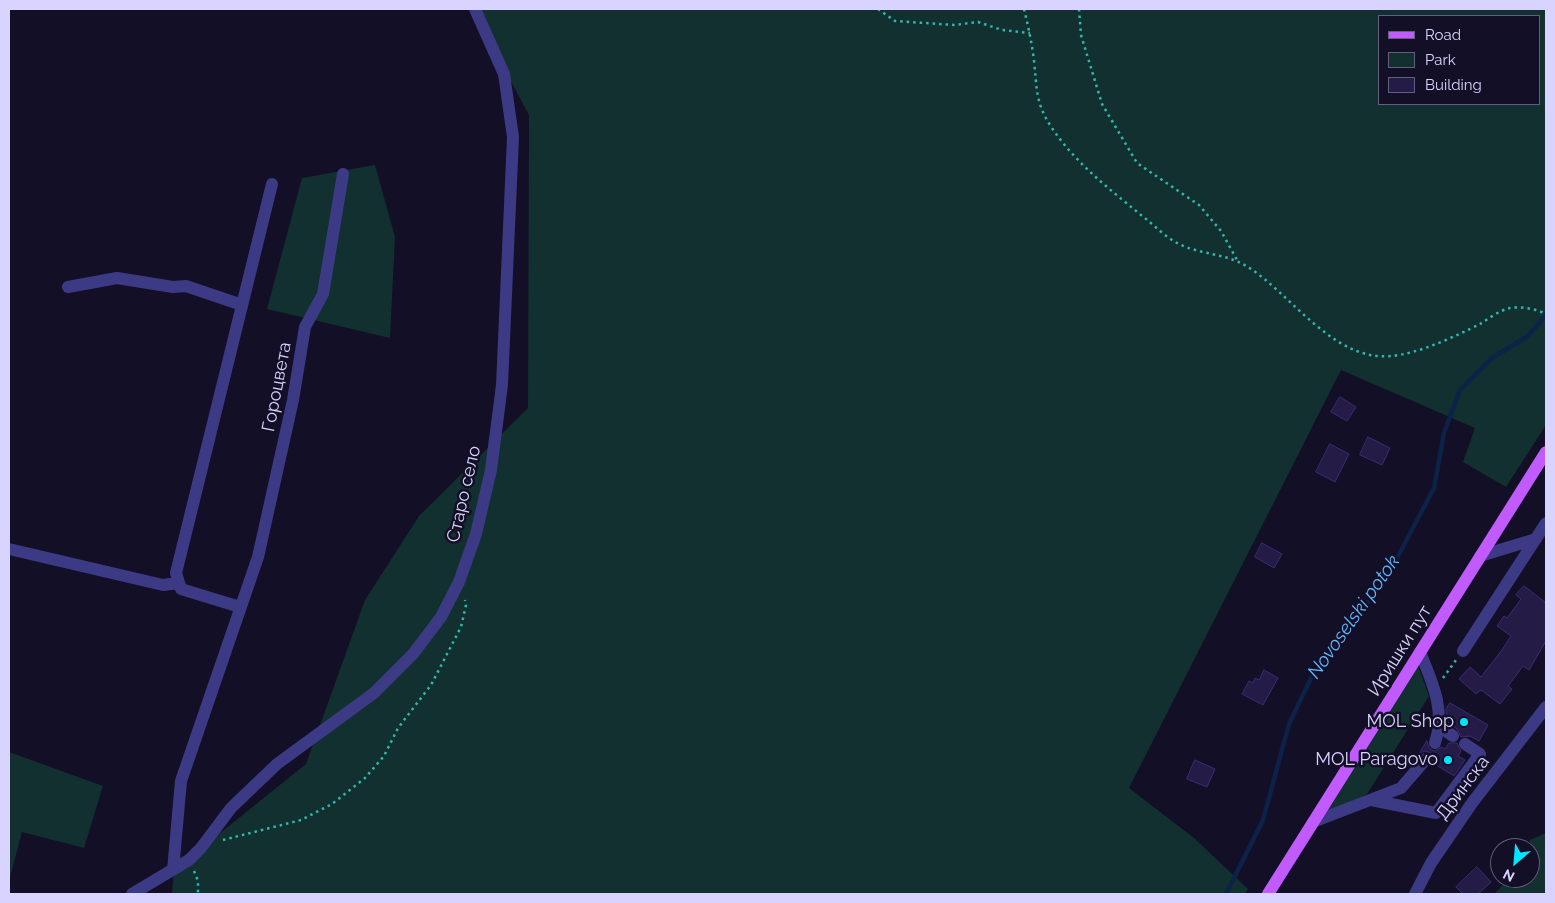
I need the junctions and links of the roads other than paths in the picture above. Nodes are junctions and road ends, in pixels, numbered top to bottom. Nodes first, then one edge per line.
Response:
1 (475, 9) edge
2 (343, 174) dead end
3 (272, 184) dead end
4 (68, 287) dead end
5 (242, 305) junction
6 (1546, 452) edge
7 (1546, 523) edge
8 (1536, 539) junction
9 (9, 549) edge
10 (1480, 556) junction
11 (178, 583) junction
12 (240, 607) junction
13 (1463, 651) road end
14 (1420, 652) junction
15 (1546, 707) edge
16 (1439, 726) junction
17 (1453, 736) dead end
18 (1435, 742) dead end
19 (1465, 744) dead end
20 (1426, 759) dead end
21 (1371, 800) junction
22 (1312, 822) junction
23 (173, 870) junction
24 (132, 894) edge
25 (1268, 894) edge
26 (1415, 894) edge

1 - 23 street, Старо село
2 - 12 street, Гороцвета
3 - 5 street
4 - 5 street
5 - 11 street
6 - 10 main road, Иришки пут
7 - 8 street
8 - 10 street
8 - 13 street
9 - 11 street
10 - 14 main road, Иришки пут
11 - 12 street
12 - 23 street, Гороцвета
14 - 16 street
14 - 22 main road, Иришки пут
15 - 26 street, Дринска
16 - 17 street
16 - 18 street
19 - 21 street
20 - 21 street
21 - 22 street
22 - 25 main road, Иришки пут
23 - 24 street, Старо село

